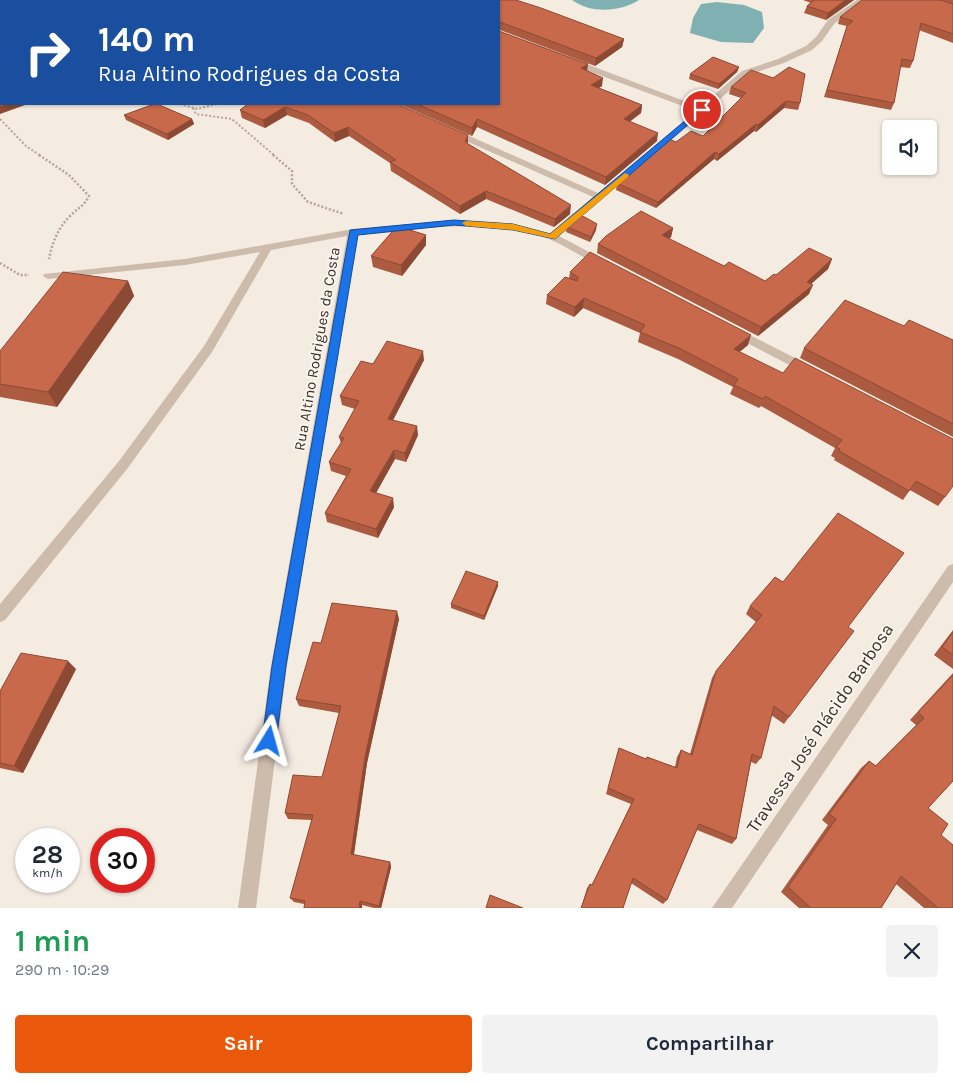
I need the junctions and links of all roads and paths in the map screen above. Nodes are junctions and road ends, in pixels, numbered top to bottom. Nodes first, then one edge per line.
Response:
1 (862, 0) edge
2 (563, 58) edge
3 (183, 105) edge
4 (212, 105) edge
5 (193, 108) junction
6 (702, 110) junction
7 (0, 119) edge
8 (444, 128) edge
9 (600, 197) junction
10 (354, 232) junction
11 (552, 237) junction
12 (268, 247) junction
13 (0, 263) edge
14 (613, 268) edge
15 (48, 276) junction
16 (726, 327) edge
17 (814, 373) edge
18 (953, 570) edge
19 (0, 616) edge
20 (247, 908) edge
21 (721, 908) edge

1 - 6 street
2 - 6 street
3 - 5 path
4 - 5 path
5 - 10 path
6 - 9 street
7 - 15 path
8 - 9 street
9 - 11 street
10 - 11 street, Rua Altino Rodrigues da Costa
10 - 12 street
10 - 20 street, Rua Altino Rodrigues da Costa
11 - 14 street, Rua Altino Rodrigues da Costa
12 - 15 street
12 - 19 street
13 - 15 path
16 - 17 street
18 - 21 street, Travessa José Plácido Barbosa

